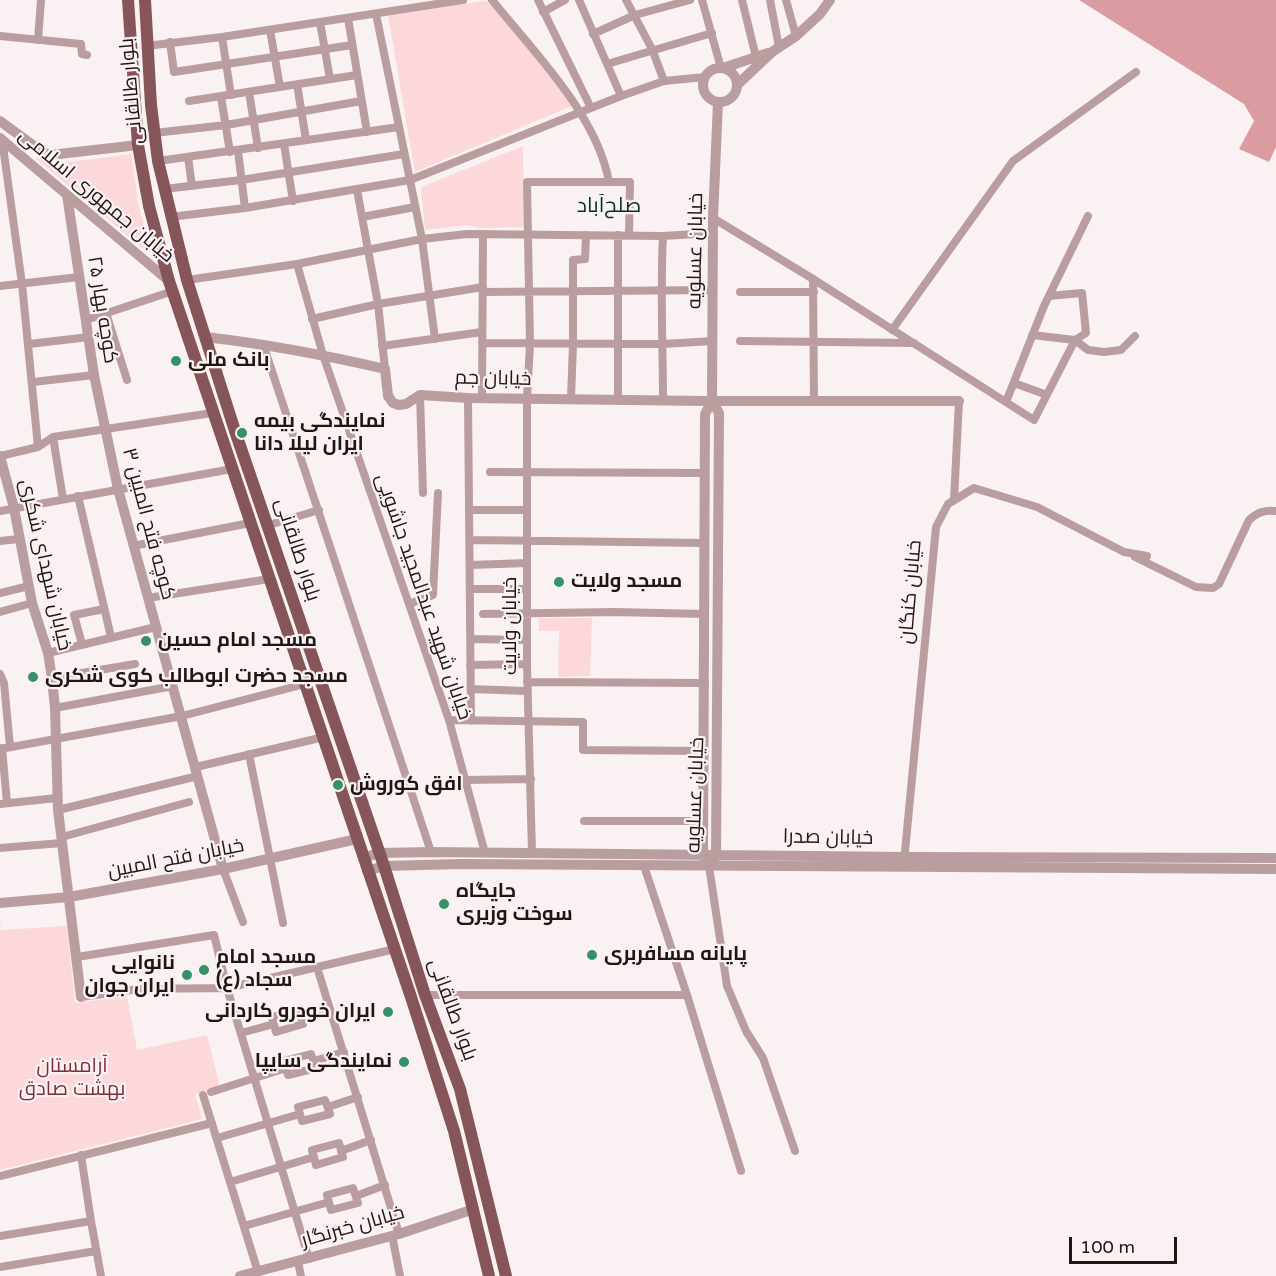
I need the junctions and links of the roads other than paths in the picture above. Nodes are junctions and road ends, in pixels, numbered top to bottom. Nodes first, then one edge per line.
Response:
1 (41, 0) edge
2 (128, 0) edge
3 (145, 0) edge
4 (463, 0) edge
5 (492, 0) edge
6 (538, 0) edge
7 (565, 0) edge
8 (579, 0) edge
9 (626, 0) edge
10 (690, 0) edge
11 (702, 0) edge
12 (742, 0) edge
13 (770, 0) edge
14 (786, 0) edge
15 (830, 0) edge
16 (543, 12) junction
17 (376, 14) junction
18 (635, 15) junction
19 (348, 18) junction
20 (320, 22) junction
21 (270, 30) junction
22 (712, 33) junction
23 (593, 34) junction
24 (0, 36) edge
25 (796, 36) junction
26 (222, 38) junction
27 (38, 39) junction
28 (170, 42) junction
29 (352, 45) junction
30 (146, 46) junction
31 (652, 49) junction
32 (775, 49) junction
33 (325, 50) junction
34 (87, 55) dead end
35 (756, 57) junction
36 (275, 58) junction
37 (606, 64) junction
38 (226, 65) junction
39 (722, 68) junction
40 (1136, 72) dead end
41 (357, 75) junction
42 (705, 77) junction
43 (330, 79) junction
44 (664, 81) junction
45 (297, 84) junction
46 (737, 85) junction
47 (280, 87) junction
48 (249, 92) junction
49 (231, 95) junction
50 (621, 96) junction
51 (221, 97) junction
52 (189, 101) dead end
53 (361, 101) junction
54 (718, 102) junction
55 (591, 108) junction
56 (301, 111) junction
57 (581, 111) junction
58 (254, 120) junction
59 (0, 121) edge
60 (226, 125) junction
61 (399, 127) junction
62 (367, 132) junction
63 (154, 133) junction
64 (1, 139) edge
65 (138, 140) junction
66 (306, 140) junction
67 (29, 143) junction
68 (284, 144) junction
69 (258, 148) junction
70 (234, 152) junction
71 (20, 154) junction
72 (404, 154) junction
73 (188, 157) junction
74 (3, 160) edge
75 (158, 161) junction
76 (289, 172) junction
77 (241, 180) junction
78 (410, 180) junction
79 (609, 182) junction
80 (192, 186) junction
81 (164, 189) junction
82 (357, 190) junction
83 (68, 195) junction
84 (293, 201) junction
85 (416, 207) junction
86 (245, 208) junction
87 (1088, 216) dead end
88 (170, 217) junction
89 (362, 218) junction
90 (714, 218) junction
91 (713, 233) junction
92 (483, 234) junction
93 (530, 234) junction
94 (586, 235) junction
95 (618, 235) junction
96 (629, 235) junction
97 (663, 236) junction
98 (422, 240) junction
99 (368, 250) junction
100 (297, 264) junction
101 (79, 277) junction
102 (813, 279) junction
103 (187, 280) junction
104 (22, 284) junction
105 (0, 286) edge
106 (171, 286) junction
107 (483, 289) junction
108 (660, 290) junction
109 (713, 291) junction
110 (529, 292) junction
111 (573, 292) junction
112 (617, 292) junction
113 (740, 292) dead end
114 (814, 292) junction
115 (429, 295) junction
116 (1049, 296) junction
117 (378, 304) junction
118 (106, 313) junction
119 (312, 319) junction
120 (86, 320) junction
121 (892, 330) junction
122 (482, 332) junction
123 (1032, 335) junction
124 (1135, 336) dead end
125 (89, 337) junction
126 (205, 337) junction
127 (435, 339) junction
128 (1075, 340) junction
129 (713, 341) junction
130 (740, 341) dead end
131 (815, 343) junction
132 (29, 344) junction
133 (263, 344) junction
134 (482, 344) junction
135 (530, 344) junction
136 (573, 344) junction
137 (618, 344) junction
138 (663, 344) junction
139 (914, 344) junction
140 (382, 346) junction
141 (323, 355) junction
142 (385, 369) junction
143 (94, 375) junction
144 (127, 380) dead end
145 (33, 382) junction
146 (1014, 383) junction
147 (420, 395) junction
148 (1047, 395) junction
149 (468, 398) junction
150 (482, 398) junction
151 (527, 399) junction
152 (571, 399) junction
153 (618, 400) junction
154 (663, 400) junction
155 (712, 401) junction
156 (814, 401) junction
157 (959, 401) joint
158 (1006, 402) junction
159 (212, 413) junction
160 (105, 430) junction
161 (53, 437) junction
162 (38, 447) junction
163 (0, 456) edge
164 (232, 469) junction
165 (490, 472) dead end
166 (527, 472) junction
167 (705, 473) junction
168 (117, 489) junction
169 (423, 494) dead end
170 (438, 494) dead end
171 (78, 496) junction
172 (63, 498) junction
173 (954, 500) junction
174 (14, 508) junction
175 (0, 510) edge
176 (319, 510) junction
177 (470, 510) junction
178 (526, 510) junction
179 (1276, 511) edge
180 (250, 523) junction
181 (269, 525) junction
182 (19, 538) junction
183 (471, 540) junction
184 (527, 540) junction
185 (0, 541) edge
186 (704, 543) junction
187 (133, 546) junction
188 (1124, 552) junction
189 (1148, 556) dead end
190 (527, 563) junction
191 (471, 565) junction
192 (269, 579) junction
193 (29, 586) junction
194 (471, 589) junction
195 (527, 589) junction
196 (0, 592) edge
197 (147, 597) junction
198 (32, 603) junction
199 (409, 604) junction
200 (104, 609) junction
201 (0, 612) edge
202 (527, 613) junction
203 (483, 614) dead end
204 (705, 614) junction
205 (156, 627) junction
206 (111, 638) junction
207 (471, 639) junction
208 (527, 640) junction
209 (82, 644) junction
210 (48, 652) junction
211 (135, 664) dead end
212 (527, 664) junction
213 (470, 665) junction
214 (0, 674) edge
215 (52, 678) junction
216 (320, 680) junction
217 (705, 683) junction
218 (305, 684) junction
219 (173, 686) junction
220 (527, 686) junction
221 (471, 689) junction
222 (55, 708) junction
223 (182, 716) junction
224 (449, 720) junction
225 (471, 721) junction
226 (529, 722) junction
227 (324, 737) junction
228 (56, 739) junction
229 (4, 748) edge
230 (704, 751) junction
231 (249, 754) junction
232 (197, 771) junction
233 (531, 779) junction
234 (465, 780) junction
235 (189, 802) dead end
236 (3, 804) edge
237 (58, 804) junction
238 (584, 821) dead end
239 (702, 821) junction
240 (357, 839) junction
241 (62, 840) junction
242 (0, 848) edge
243 (431, 852) junction
244 (379, 853) junction
245 (485, 853) junction
246 (532, 854) junction
247 (703, 855) junction
248 (716, 855) junction
249 (363, 858) junction
250 (1276, 858) edge
251 (271, 859) junction
252 (459, 859) junction
253 (570, 860) junction
254 (904, 862) junction
255 (1169, 863) junction
256 (384, 866) junction
257 (644, 866) junction
258 (709, 866) junction
259 (223, 869) junction
260 (1276, 869) edge
261 (367, 871) junction
262 (69, 897) junction
263 (0, 903) edge
264 (243, 922) dead end
265 (283, 923) dead end
266 (395, 949) junction
267 (77, 957) junction
268 (318, 967) junction
269 (227, 988) junction
270 (425, 995) junction
271 (687, 995) junction
272 (81, 998) joint
273 (329, 1006) junction
274 (241, 1033) junction
275 (344, 1052) junction
276 (255, 1078) junction
277 (358, 1097) junction
278 (268, 1122) junction
279 (212, 1123) junction
280 (217, 1138) junction
281 (371, 1140) junction
282 (795, 1151) dead end
283 (81, 1155) junction
284 (282, 1167) junction
285 (741, 1172) dead end
286 (0, 1176) edge
287 (230, 1182) junction
288 (386, 1185) junction
289 (474, 1209) junction
290 (296, 1213) junction
291 (90, 1221) junction
292 (244, 1226) junction
293 (396, 1234) junction
294 (0, 1236) edge
295 (96, 1251) junction
296 (304, 1260) junction
297 (0, 1267) edge
298 (258, 1272) junction
299 (101, 1276) edge
300 (240, 1276) edge
301 (301, 1276) edge
302 (400, 1276) edge
303 (489, 1276) edge
304 (506, 1276) edge

1 - 27 street
2 - 65 main road, بلوار طالقانی
3 - 30 main road, بلوار طالقانی
4 - 17 street
5 - 57 street
6 - 16 street
7 - 16 street
8 - 23 street
9 - 18 street
10 - 18 street
11 - 22 street
12 - 35 street
13 - 32 street
14 - 25 street
15 - 25 street
16 - 55 street
17 - 19 street
17 - 61 street
18 - 23 street
18 - 31 street
19 - 20 street
19 - 29 street
20 - 21 street
20 - 33 street
21 - 26 street
21 - 36 street
22 - 31 street
22 - 39 street
23 - 37 street
24 - 27 street
25 - 32 street
26 - 28 street
26 - 38 street
27 - 34 street
28 - 30 street
28 - 38 street
29 - 33 street
29 - 41 street
30 - 63 main road, بلوار طالقانی
31 - 37 street
31 - 44 street
32 - 35 street
32 - 46 street
33 - 36 street
33 - 43 street
35 - 39 street
36 - 38 street
36 - 47 street
37 - 50 street
38 - 49 street
39 - 42 street
39 - 46 street
40 - 121 street
41 - 43 street
41 - 53 street
42 - 44 street
42 - 54 street
43 - 45 street
44 - 50 street
45 - 47 street
45 - 56 street
46 - 54 street
47 - 48 street
48 - 49 street
48 - 58 street
49 - 51 street
50 - 55 street
51 - 52 street
51 - 60 street
53 - 56 street
53 - 62 street
54 - 90 street, خیابان عسلویه
55 - 57 street
56 - 58 street
56 - 66 street
57 - 78 street
57 - 79 street
58 - 60 street
58 - 69 street
59 - 67 street, خیابان جمهوری اسلامی
60 - 63 street
60 - 70 street
61 - 62 street
61 - 72 street
62 - 66 street
63 - 65 main road
63 - 75 main road, بلوار طالقانی
64 - 71 street, خیابان جمهوری اسلامی
64 - 74 street
65 - 67 street, خیابان جمهوری اسلامی
65 - 106 main road, بلوار طالقانی
66 - 68 street
67 - 71 street
68 - 69 street
68 - 76 street
69 - 70 street
70 - 73 street
70 - 77 street
71 - 83 street, خیابان جمهوری اسلامی
72 - 76 street
72 - 78 street
73 - 75 street
73 - 80 street
74 - 104 street
75 - 81 main road, بلوار طالقانی
76 - 77 street
76 - 84 street
77 - 80 street
77 - 86 street
78 - 82 street
78 - 85 street
79 - 93 street, خیابان ولایت
79 - 96 street
80 - 81 street
81 - 88 main road, بلوار طالقانی
82 - 84 street
82 - 89 street
83 - 101 street, کوچه بهار ۲۵
83 - 106 street, خیابان جمهوری اسلامی
84 - 86 street
85 - 89 street
85 - 98 street
86 - 88 street
87 - 116 street
88 - 103 main road, بلوار طالقانی
89 - 99 street
90 - 91 street, خیابان عسلویه
90 - 102 street
91 - 97 street
91 - 109 street, خیابان عسلویه
92 - 93 street
92 - 98 street
92 - 107 street
93 - 94 street
93 - 110 street, خیابان ولایت
94 - 95 street
94 - 111 street
95 - 96 street
95 - 112 street
96 - 97 street
97 - 108 street
98 - 99 street
98 - 115 street
99 - 100 street
99 - 117 street
100 - 103 street
100 - 119 street, خیابان شهید عبدالمجید جاشویی
101 - 104 street
101 - 120 street, کوچه بهار ۲۵
102 - 114 street
102 - 121 street
103 - 126 main road, بلوار طالقانی
104 - 105 street
104 - 132 street
106 - 118 street
106 - 159 main road, بلوار طالقانی
107 - 110 street
107 - 115 street
107 - 122 street
108 - 109 street
108 - 112 street
108 - 138 street
109 - 129 street, خیابان عسلویه
110 - 111 street
110 - 135 street, خیابان ولایت
111 - 112 street
111 - 136 street
112 - 137 street
113 - 114 street
114 - 131 street
115 - 117 street
115 - 127 street
116 - 123 street
116 - 128 street
117 - 119 street
117 - 140 street
118 - 120 street
118 - 144 street
119 - 141 street, خیابان شهید عبدالمجید جاشویی
120 - 125 street, کوچه بهار ۲۵
121 - 139 street
122 - 127 street
122 - 134 street
123 - 128 street
123 - 146 street
124 - 128 street
125 - 132 street
125 - 143 street, کوچه بهار ۲۵
126 - 133 street
126 - 181 main road, بلوار طالقانی
127 - 140 street
128 - 148 street
129 - 138 street
129 - 155 street, خیابان عسلویه
130 - 131 street
131 - 139 street
131 - 156 street
132 - 145 street
133 - 141 street
133 - 176 street
134 - 135 street
134 - 150 street
135 - 136 street
135 - 151 street, خیابان ولایت
136 - 137 street
136 - 152 street
137 - 138 street
137 - 153 street
138 - 154 street
139 - 158 street
140 - 142 street
141 - 142 street
141 - 199 street, خیابان شهید عبدالمجید جاشویی
142 - 147 street, خیابان جم
143 - 145 street
143 - 160 street, کوچه بهار ۲۵
145 - 162 street
146 - 148 street
146 - 158 street
147 - 149 street, خیابان جم
147 - 169 street
148 - 158 street
149 - 150 street, خیابان جم
149 - 177 street
150 - 151 street, خیابان جم
151 - 152 street, خیابان جم
151 - 166 street, خیابان ولایت
152 - 153 street, خیابان جم
153 - 154 street, خیابان جم
154 - 155 street, خیابان جم
155 - 156 street, خیابان جم
155 - 167 street, خیابان عسلویه
155 - 248 street, خیابان عسلویه
156 - 157 street
157 - 173 street
159 - 160 street
159 - 164 main road, بلوار طالقانی
160 - 161 street
160 - 168 street, کوچه فتح المبین ۳
161 - 162 street
161 - 172 street
162 - 163 street
163 - 174 street, خیابان شهدای شکری
164 - 168 street
164 - 180 main road, بلوار طالقانی
165 - 166 street
166 - 167 street
166 - 178 street, خیابان ولایت
167 - 186 street, خیابان عسلویه
168 - 171 street
168 - 187 street, کوچه فتح المبین ۳
170 - 199 street
171 - 172 street
171 - 200 street
172 - 174 street
173 - 188 street
173 - 254 street, خیابان کنگان
174 - 175 street
174 - 182 street, خیابان شهدای شکری
176 - 181 street
176 - 243 street
177 - 178 street
177 - 183 street
178 - 184 street, خیابان ولایت
179 - 188 street
180 - 187 street
180 - 192 main road, بلوار طالقانی
181 - 216 main road, بلوار طالقانی
182 - 185 street
182 - 193 street, خیابان شهدای شکری
183 - 184 street
183 - 191 street
184 - 186 street
184 - 190 street, خیابان ولایت
186 - 204 street, خیابان عسلویه
187 - 197 street, کوچه فتح المبین ۳
188 - 189 street
190 - 191 street
190 - 195 street, خیابان ولایت
191 - 194 street
192 - 197 street
192 - 218 main road, بلوار طالقانی
193 - 196 street
193 - 198 street, خیابان شهدای شکری
194 - 195 street
194 - 207 street
195 - 202 street, خیابان ولایت
197 - 205 street, کوچه فتح المبین ۳
198 - 201 street
198 - 210 street, خیابان شهدای شکری
199 - 224 street, خیابان شهید عبدالمجید جاشویی
200 - 206 street
200 - 209 street
202 - 203 street
202 - 204 street
202 - 208 street, خیابان ولایت
204 - 217 street, خیابان عسلویه
205 - 206 street
205 - 219 street, کوچه فتح المبین ۳
206 - 209 street
207 - 208 street
207 - 213 street
208 - 212 street, خیابان ولایت
209 - 210 street
210 - 215 street, خیابان شهدای شکری
211 - 215 street
212 - 213 street
212 - 220 street, خیابان ولایت
213 - 221 street
214 - 229 street
215 - 222 street, خیابان شهدای شکری
216 - 218 main road
216 - 244 main road, بلوار طالقانی
217 - 220 street
217 - 230 street, خیابان عسلویه
218 - 223 street
218 - 227 main road, بلوار طالقانی
219 - 222 street
219 - 223 street, کوچه فتح المبین ۳
220 - 221 street
220 - 226 street, خیابان ولایت
221 - 225 street
222 - 228 street, خیابان شهدای شکری
223 - 228 street
223 - 232 street, کوچه فتح المبین ۳
224 - 225 street
224 - 234 street, خیابان شهید عبدالمجید جاشویی
225 - 226 street
226 - 230 street
226 - 233 street, خیابان ولایت
227 - 231 street
227 - 240 main road, بلوار طالقانی
228 - 229 street
228 - 237 street, خیابان شهدای شکری
229 - 236 street
230 - 239 street, خیابان عسلویه
231 - 232 street
231 - 251 street
232 - 237 street
232 - 259 street, کوچه فتح المبین ۳
233 - 234 street
233 - 246 street, خیابان ولایت
234 - 245 street, خیابان شهید عبدالمجید جاشویی
235 - 241 street
236 - 237 street
237 - 241 street, خیابان شهدای شکری
238 - 239 street
239 - 247 street, خیابان عسلویه
240 - 249 main road, بلوار طالقانی
240 - 251 street, خیابان فتح المبین
241 - 242 street
241 - 262 street, خیابان شهدای شکری
243 - 244 street, خیابان صدرا
243 - 252 street, خیابان صدرا
244 - 249 street, خیابان صدرا
244 - 256 main road, بلوار طالقانی
245 - 246 street, خیابان صدرا
245 - 252 street, خیابان صدرا
246 - 253 street, خیابان صدرا
247 - 248 street, خیابان صدرا
247 - 253 street, خیابان صدرا
247 - 258 street, خیابان عسلویه
248 - 254 street, خیابان صدرا
248 - 258 street, خیابان عسلویه
249 - 261 main road, بلوار طالقانی
250 - 255 street, خیابان صدرا
251 - 259 street, خیابان فتح المبین
251 - 265 street
252 - 253 street, خیابان صدرا
252 - 256 street, خیابان صدرا
253 - 257 street, خیابان صدرا
254 - 255 street, خیابان صدرا
254 - 258 street, خیابان صدرا
255 - 260 street, خیابان صدرا
256 - 261 street, خیابان صدرا
256 - 270 main road, بلوار طالقانی
257 - 258 street, خیابان صدرا
257 - 271 street
258 - 282 street
259 - 262 street, خیابان فتح المبین
259 - 264 street
261 - 266 main road, بلوار طالقانی
262 - 263 street, خیابان فتح المبین
262 - 267 street, خیابان شهدای شکری
266 - 268 street
266 - 289 main road, بلوار طالقانی
267 - 269 street
267 - 272 street, خیابان شهدای شکری
268 - 269 street
268 - 273 street
269 - 272 street
269 - 274 street
270 - 271 street
270 - 304 main road, بلوار طالقانی
271 - 285 street
273 - 274 street
273 - 275 street
274 - 276 street
275 - 276 street
275 - 277 street
276 - 278 street
276 - 279 street
277 - 278 street
277 - 281 street
278 - 280 street
278 - 284 street
279 - 280 street
279 - 283 street
280 - 287 street
281 - 284 street
281 - 288 street
283 - 286 street
283 - 291 street
284 - 287 street
284 - 290 street
287 - 292 street
288 - 290 street
288 - 293 street
289 - 293 street, خیابان خبرنگار
289 - 303 main road, بلوار طالقانی
290 - 292 street
290 - 296 street
291 - 294 street
291 - 295 street
292 - 298 street
293 - 296 street, خیابان خبرنگار
293 - 302 street
295 - 297 street
295 - 299 street
296 - 298 street, خیابان خبرنگار
296 - 301 street
298 - 300 street, خیابان خبرنگار

